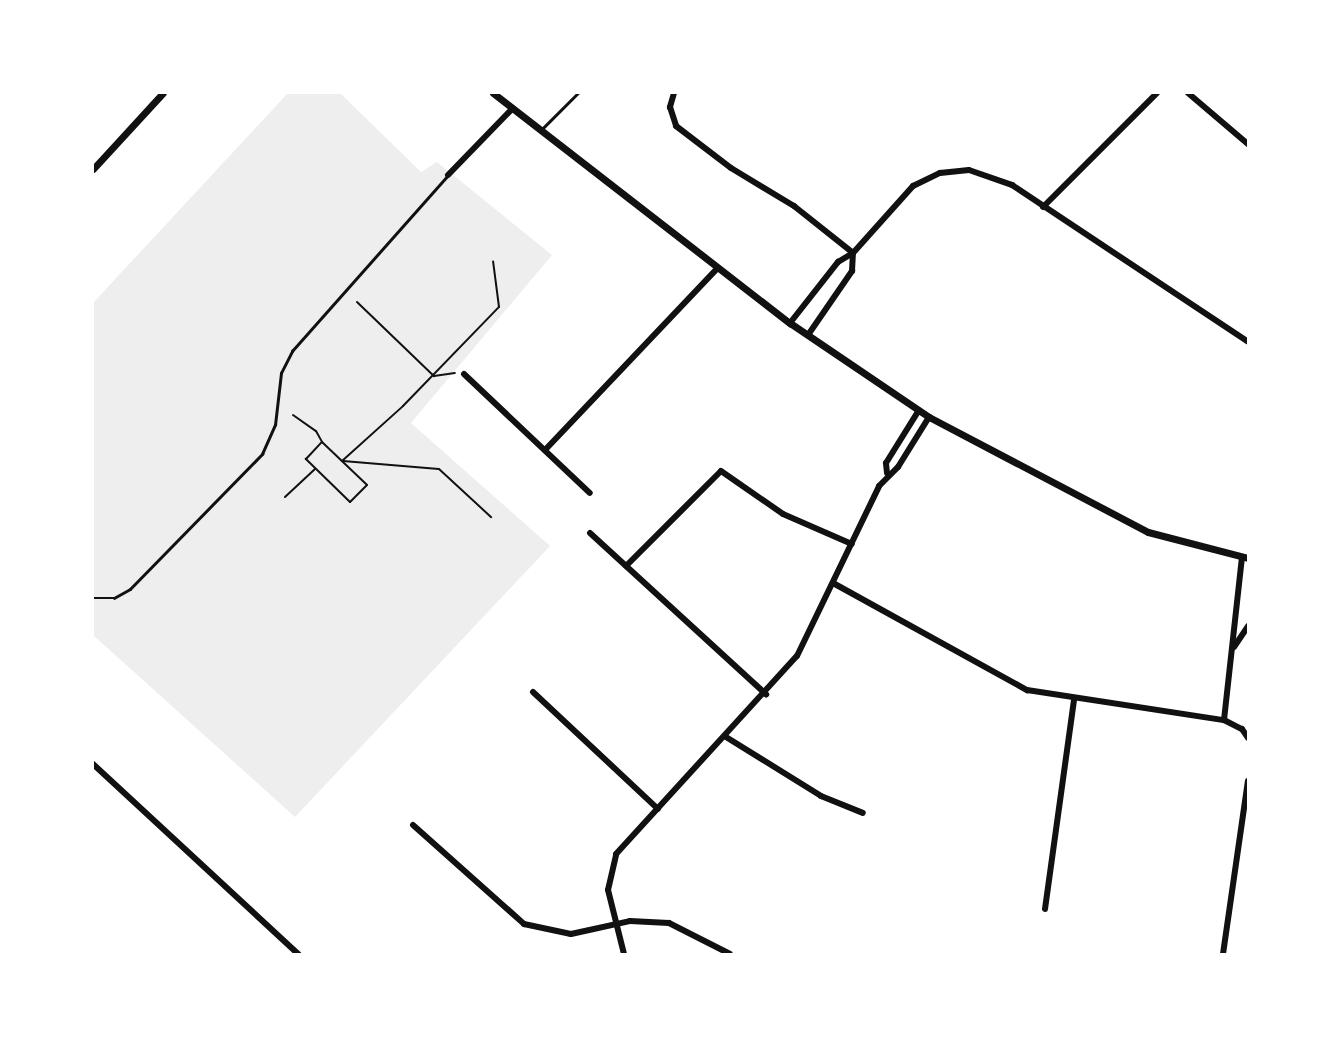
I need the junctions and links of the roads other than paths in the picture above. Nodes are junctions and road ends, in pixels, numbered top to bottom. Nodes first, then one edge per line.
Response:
1 (163, 93) edge
2 (493, 93) edge
3 (578, 93) edge
4 (674, 93) edge
5 (1157, 93) edge
6 (1188, 93) edge
7 (513, 108) junction
8 (541, 130) junction
9 (1248, 144) edge
10 (93, 169) edge
11 (448, 175) joint
12 (1043, 206) junction
13 (853, 253) junction
14 (718, 268) junction
15 (790, 323) junction
16 (808, 335) junction
17 (1248, 342) edge
18 (462, 373) road end
19 (919, 410) junction
20 (929, 417) junction
21 (545, 450) junction
22 (887, 473) junction
23 (590, 493) dead end
24 (590, 533) dead end
25 (852, 544) junction
26 (1245, 558) edge
27 (626, 566) junction
28 (833, 583) junction
29 (93, 598) edge
30 (1248, 626) edge
31 (1234, 647) junction
32 (533, 692) dead end
33 (766, 694) junction
34 (1074, 699) junction
35 (1224, 720) junction
36 (726, 737) junction
37 (1248, 738) edge
38 (93, 764) edge
39 (1248, 781) edge
40 (658, 808) junction
41 (863, 813) dead end
42 (413, 825) dead end
43 (1045, 909) dead end
44 (616, 924) junction
45 (298, 954) edge
46 (624, 954) edge
47 (730, 954) edge
48 (1223, 954) edge

1 - 10 street
2 - 7 street
3 - 8 lane
4 - 13 street
5 - 12 street
6 - 9 street
7 - 8 street
7 - 11 street
8 - 14 street
11 - 29 lane
12 - 13 street
12 - 17 street
13 - 15 street
13 - 16 street
14 - 15 street
14 - 21 street
15 - 16 street
16 - 19 street
18 - 21 street
19 - 20 street
19 - 22 street
20 - 22 street
20 - 26 street
21 - 23 street
22 - 25 street
24 - 27 street
25 - 27 street
25 - 28 street
26 - 31 street
27 - 33 street
28 - 33 street
28 - 34 street
30 - 31 street
31 - 35 street
32 - 40 street
33 - 36 street
34 - 35 street
34 - 43 street
35 - 37 street
36 - 40 street
36 - 41 street
38 - 45 street
39 - 48 street
40 - 44 street
42 - 44 street
44 - 46 street
44 - 47 street

